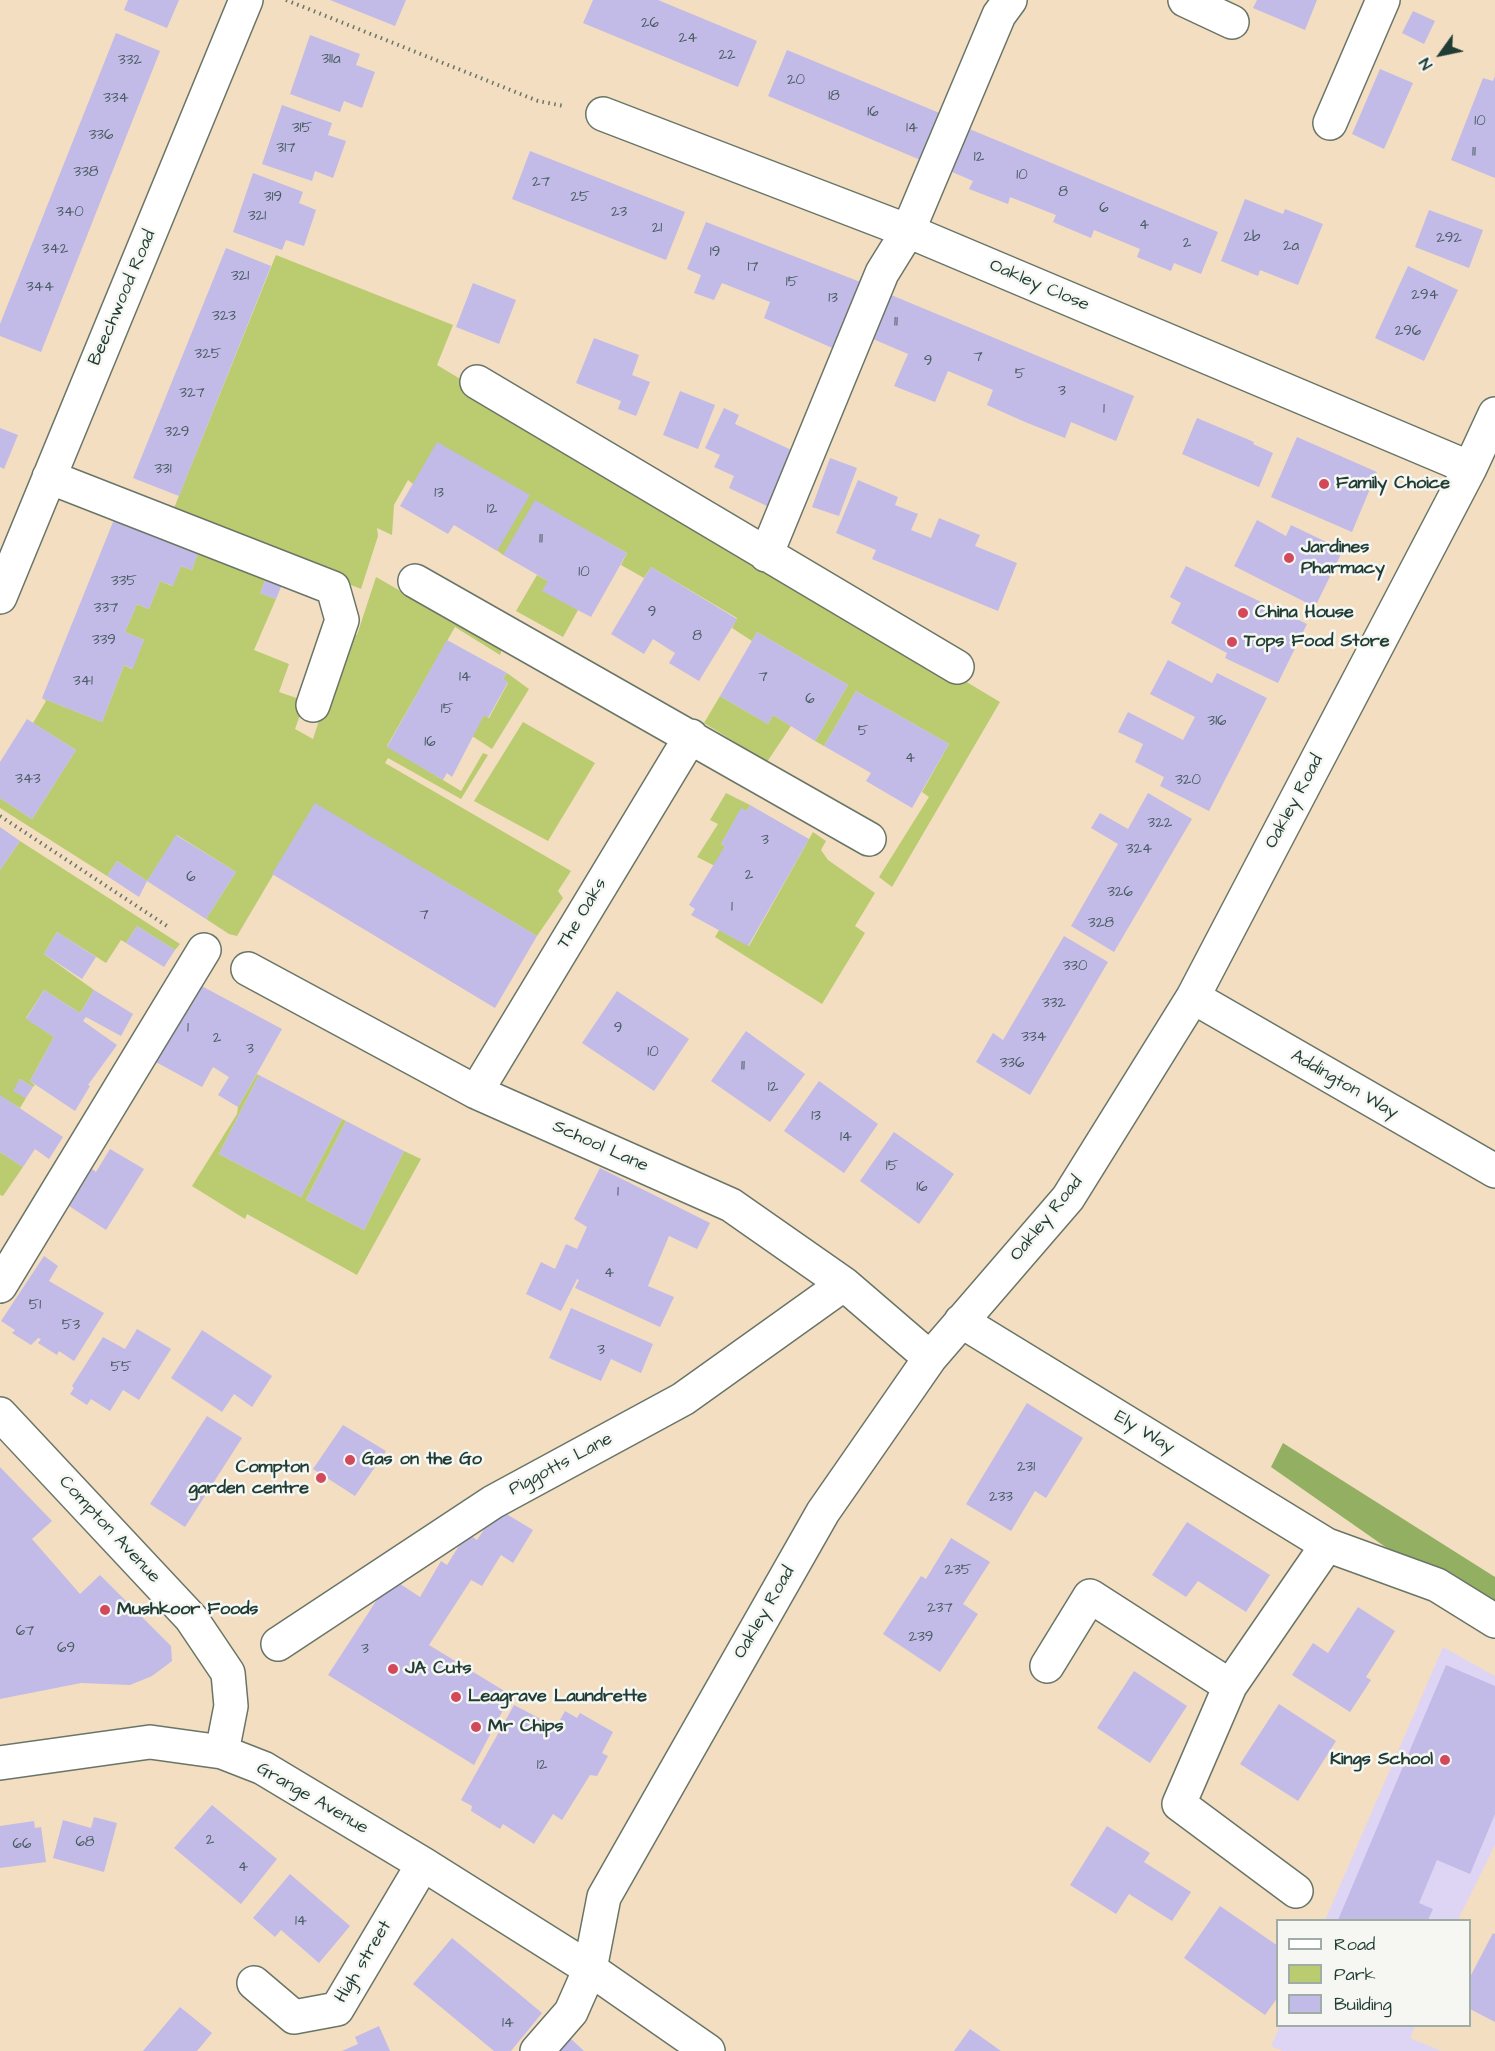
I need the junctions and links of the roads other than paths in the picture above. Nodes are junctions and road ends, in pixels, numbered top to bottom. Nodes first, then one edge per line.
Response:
1 (246, 0) edge
2 (1010, 0) edge
3 (1185, 0) edge
4 (1383, 0) edge
5 (1232, 22) dead end
6 (603, 114) road end
7 (1330, 123) dead end
8 (908, 231) junction
9 (477, 382) dead end
10 (1495, 414) edge
11 (1470, 468) junction
12 (49, 477) junction
13 (766, 555) junction
14 (416, 581) dead end
15 (0, 597) edge
16 (957, 668) dead end
17 (314, 705) dead end
18 (690, 736) junction
19 (869, 839) dead end
20 (204, 950) road end
21 (248, 969) dead end
22 (1193, 997) junction
23 (476, 1092) junction
24 (1495, 1171) edge
25 (844, 1284) junction
26 (0, 1286) edge
27 (961, 1321) junction
28 (930, 1358) junction
29 (0, 1414) edge
30 (1327, 1545) junction
31 (1495, 1621) edge
32 (278, 1644) dead end
33 (1047, 1666) dead end
34 (1230, 1686) junction
35 (222, 1752) junction
36 (0, 1763) edge
37 (423, 1864) junction
38 (1296, 1891) dead end
39 (590, 1969) junction
40 (254, 1983) dead end
41 (537, 2051) edge
42 (708, 2051) edge

1 - 12 street, Beechwood Road
2 - 8 street
3 - 5 street
4 - 7 street
6 - 8 street, Oakley Close
8 - 11 street, Oakley Close
8 - 13 street
9 - 13 street
10 - 11 street, Oakley Road
11 - 22 street, Oakley Road
12 - 15 street, Beechwood Road
12 - 17 street
13 - 16 street
14 - 18 street
18 - 19 street
18 - 23 street, The Oaks
20 - 26 street
21 - 23 street, School Lane
22 - 24 street, Addington Way
22 - 27 street, Oakley Road
23 - 25 street, School Lane
25 - 28 street, School Lane
25 - 32 street, Piggotts Lane
27 - 28 street, Oakley Road
27 - 30 street, Ely Way
28 - 39 street, Oakley Road
29 - 35 street, Compton Avenue
30 - 31 street, Ely Way
30 - 34 street
33 - 34 street
34 - 38 street
35 - 36 street, Grange Avenue
35 - 37 street, Grange Avenue
37 - 39 street, Grange Avenue
37 - 40 street, High street
39 - 41 street, Oakley Road
39 - 42 street

